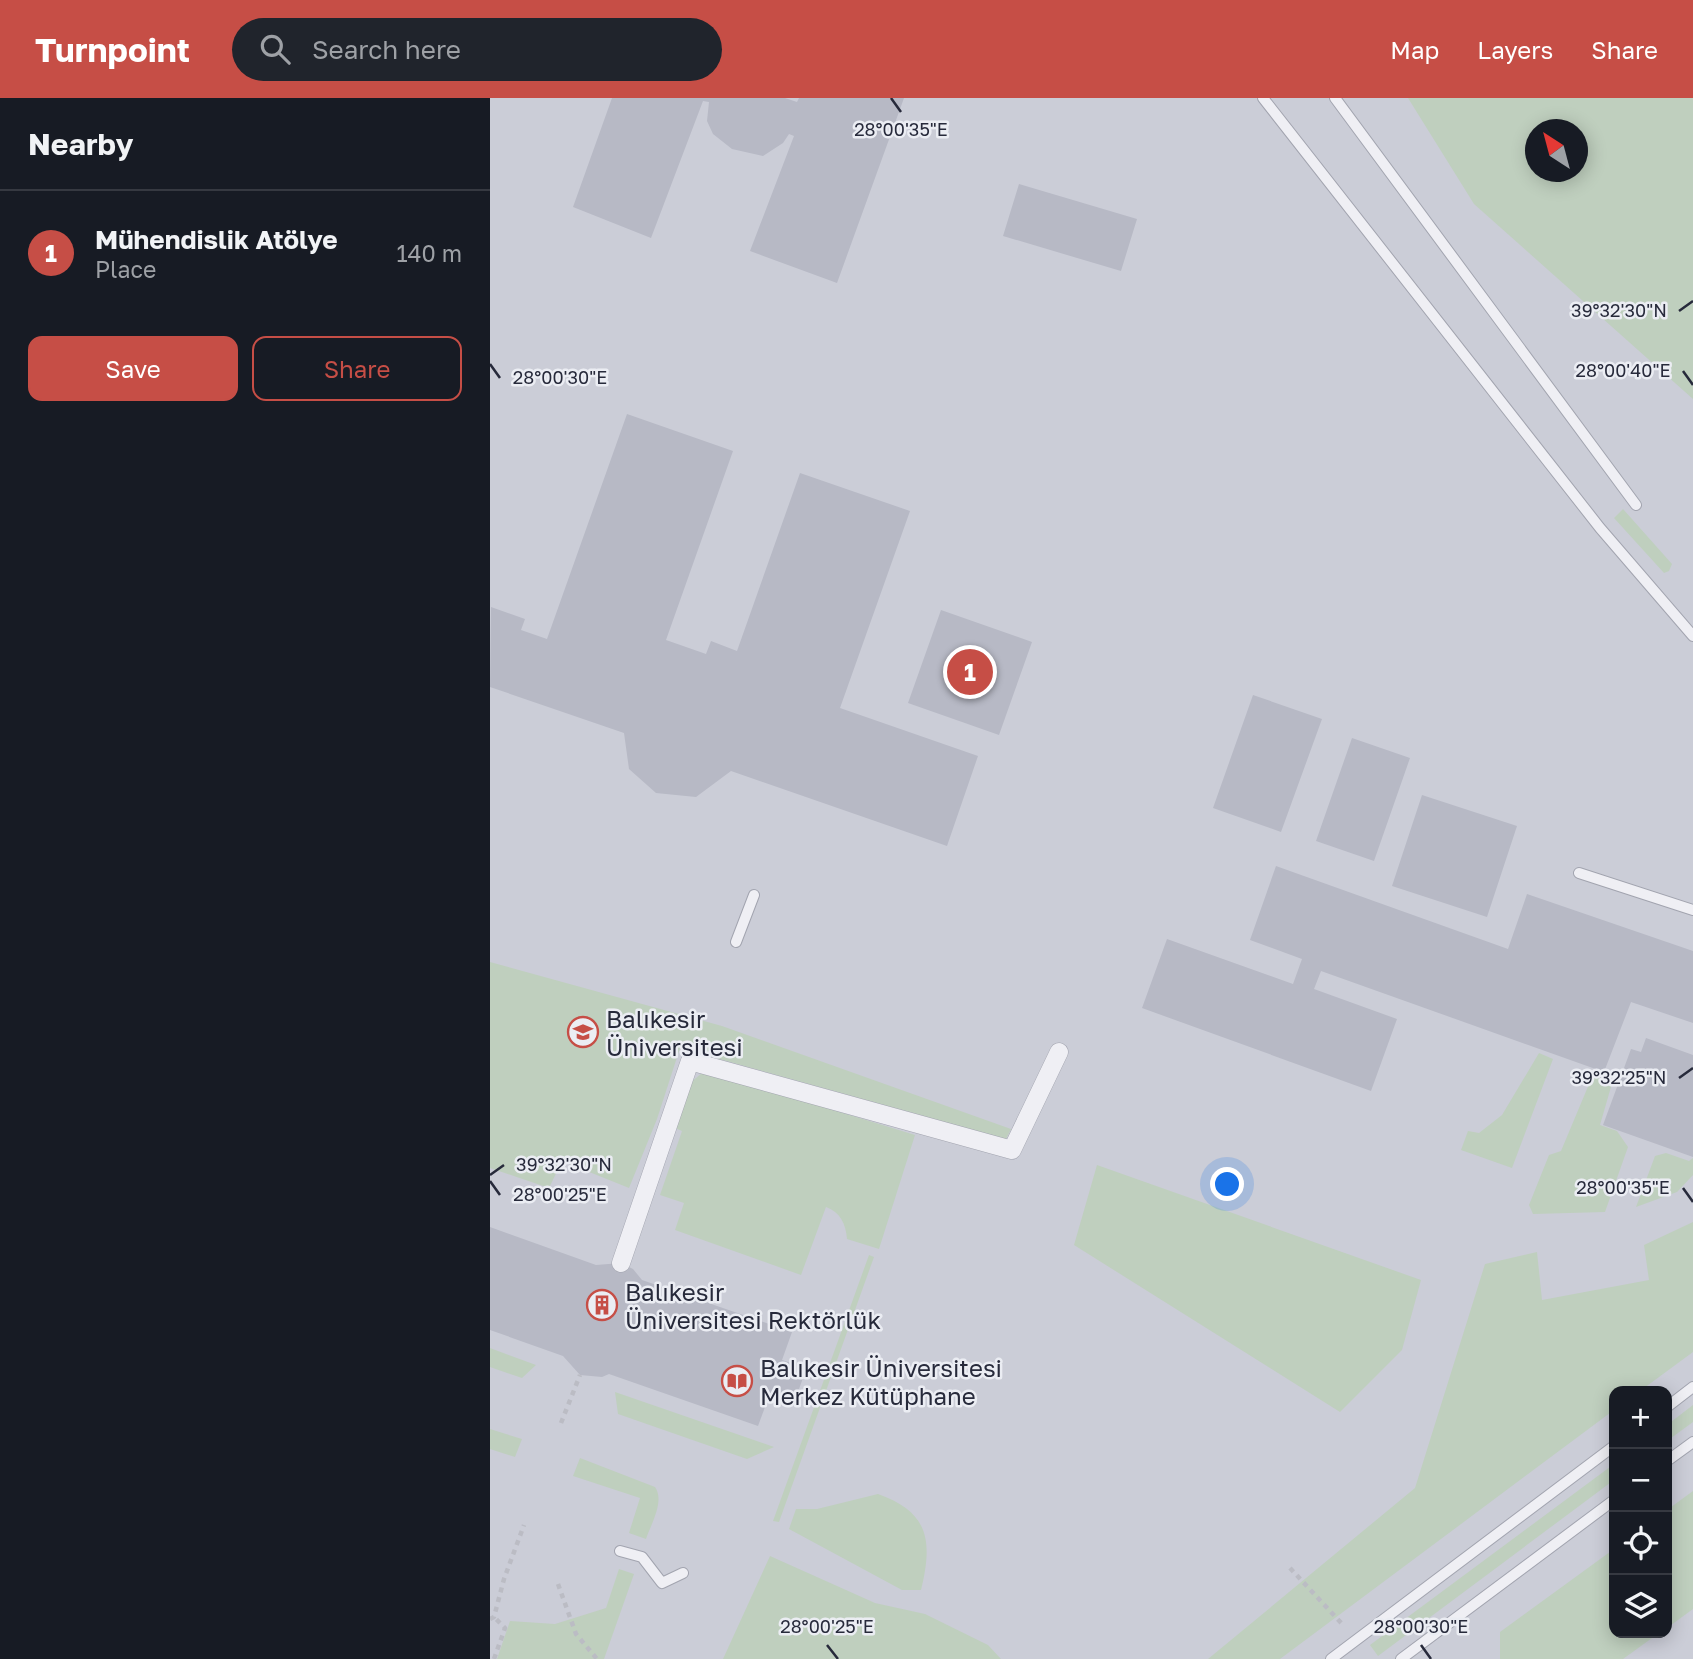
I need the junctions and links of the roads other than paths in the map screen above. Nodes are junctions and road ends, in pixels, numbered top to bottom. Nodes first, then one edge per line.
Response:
1 (1263, 98) edge
2 (1335, 98) edge
3 (1636, 505) dead end
4 (1693, 636) edge
5 (1579, 873) dead end
6 (754, 895) dead end
7 (1693, 910) edge
8 (736, 942) dead end
9 (1059, 1052) dead end
10 (621, 1263) dead end
11 (1693, 1387) edge
12 (1672, 1403) edge
13 (1693, 1442) edge
14 (1611, 1449) edge
15 (1672, 1457) edge
16 (1609, 1504) edge
17 (620, 1551) dead end
18 (683, 1573) dead end
19 (1331, 1659) edge
20 (1401, 1659) edge

1 - 4 lane
2 - 3 lane
5 - 7 lane
6 - 8 lane
9 - 10 street
11 - 12 lane
13 - 15 lane
14 - 19 lane
16 - 20 lane
17 - 18 lane

